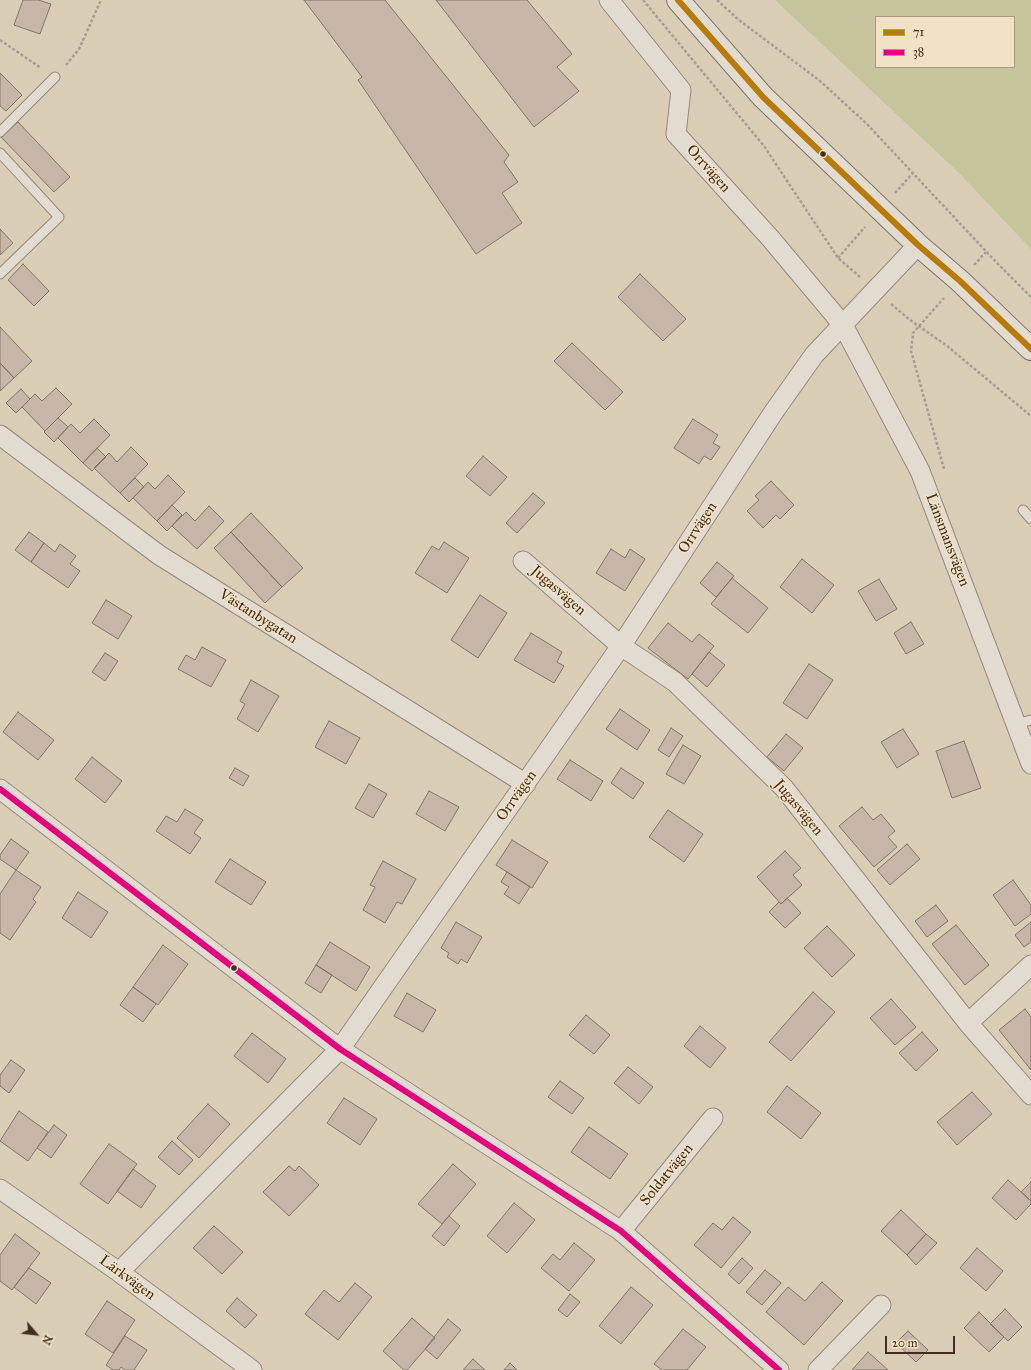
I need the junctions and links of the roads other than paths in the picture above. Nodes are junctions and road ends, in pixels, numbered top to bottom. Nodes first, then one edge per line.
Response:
1 (610, 0) edge
2 (678, 0) edge
3 (55, 77) road end
4 (0, 132) edge
5 (0, 153) edge
6 (918, 245) junction
7 (0, 274) edge
8 (843, 325) junction
9 (1031, 349) edge
10 (0, 435) edge
11 (1023, 510) dead end
12 (1031, 519) edge
13 (523, 561) dead end
14 (621, 646) junction
15 (1023, 722) edge
16 (1031, 764) edge
17 (526, 784) junction
18 (0, 789) edge
19 (1031, 965) edge
20 (968, 1023) junction
21 (340, 1049) junction
22 (1031, 1095) edge
23 (713, 1118) dead end
24 (0, 1189) edge
25 (621, 1231) junction
26 (119, 1272) junction
27 (881, 1305) dead end
28 (252, 1370) edge
29 (780, 1370) edge
30 (818, 1370) edge

1 - 8 street, Orrvägen
2 - 6 main road
3 - 4 lane
5 - 7 lane
6 - 8 street, Orrvägen
6 - 9 main road
8 - 14 street, Orrvägen
8 - 15 street, Länsmansvägen
10 - 17 street, Västanbygatan
11 - 12 lane
13 - 14 street, Jugasvägen
14 - 17 street, Orrvägen
14 - 20 street, Jugasvägen
15 - 16 street, Länsmansvägen
17 - 21 street, Orrvägen
18 - 21 street
19 - 20 street
20 - 22 street, Jugasvägen
21 - 25 street
21 - 26 street, Orrvägen
23 - 25 street, Soldatvägen
24 - 26 street, Lärkvägen
25 - 29 street
26 - 28 street, Lärkvägen
27 - 30 street

